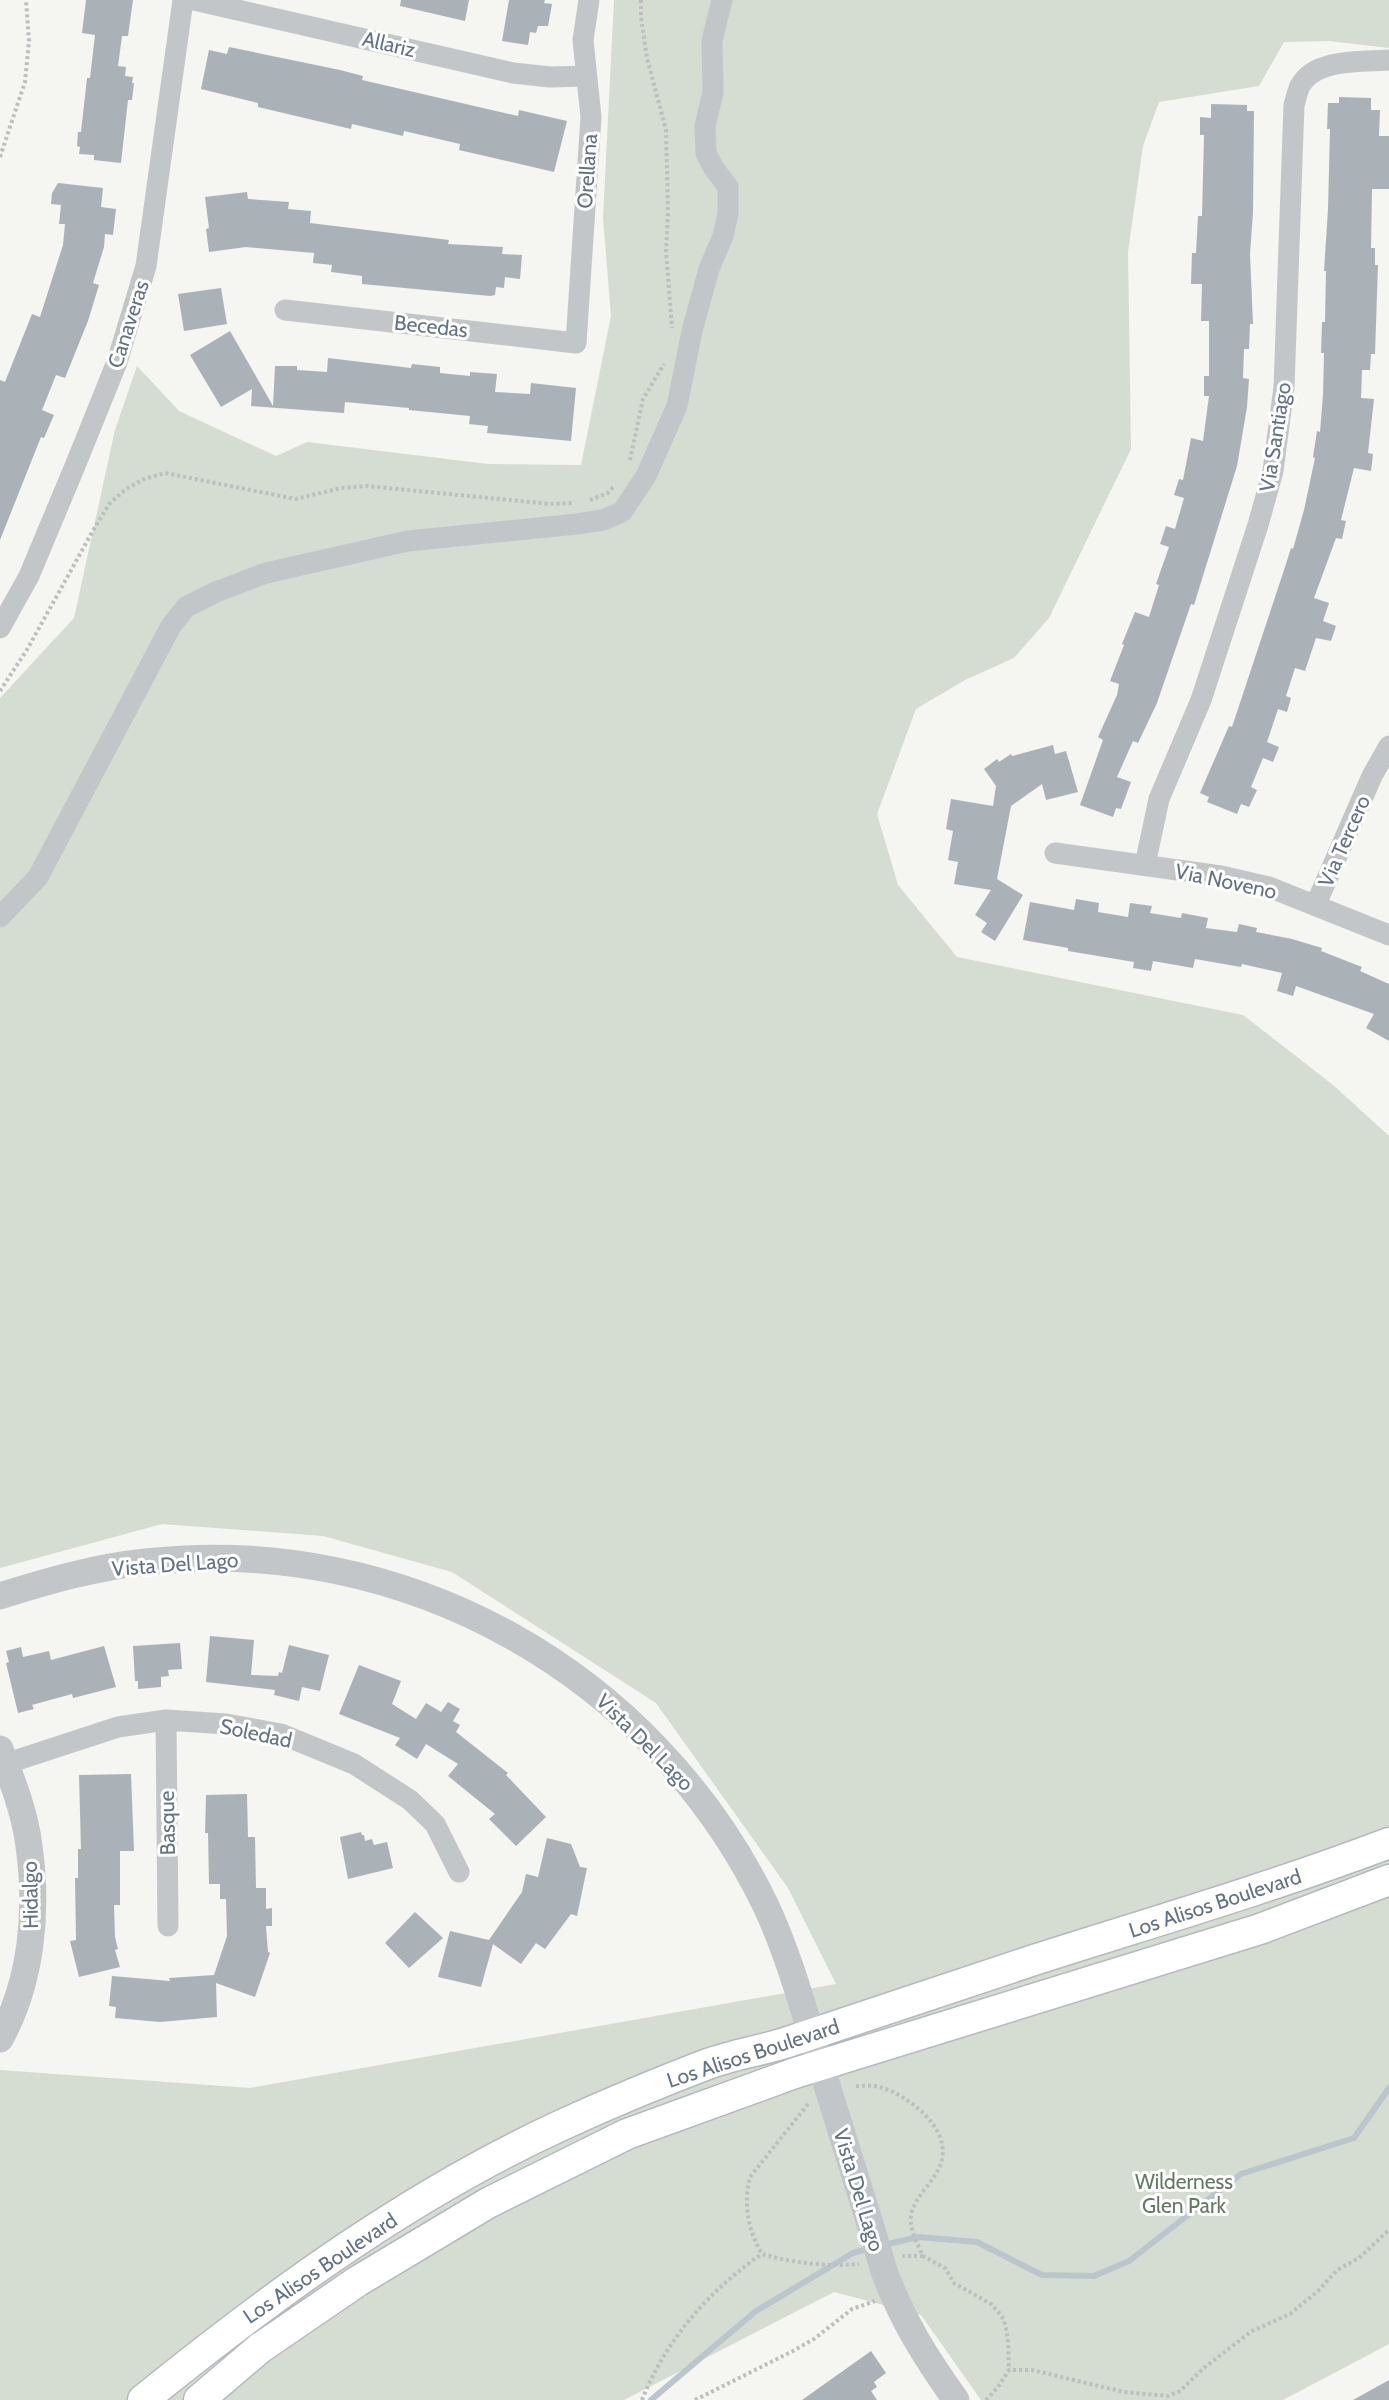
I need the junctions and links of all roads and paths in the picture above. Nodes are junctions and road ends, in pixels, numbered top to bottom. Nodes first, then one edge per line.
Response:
1 (26, 0) edge
2 (183, 0) edge
3 (194, 0) edge
4 (589, 0) edge
5 (641, 0) edge
6 (722, 0) edge
7 (1389, 60) edge
8 (585, 76) junction
9 (0, 157) edge
10 (285, 310) dead end
11 (671, 339) dead end
12 (576, 343) joint
13 (665, 362) dead end
14 (629, 465) dead end
15 (619, 481) dead end
16 (586, 501) dead end
17 (579, 502) dead end
18 (0, 628) edge
19 (0, 691) edge
20 (1389, 746) edge
21 (1055, 853) dead end
22 (1145, 865) junction
23 (1316, 904) junction
24 (0, 917) edge
25 (1389, 935) edge
26 (0, 1596) edge
27 (166, 1720) junction
28 (3, 1757) edge
29 (1389, 1843) edge
30 (459, 1872) dead end
31 (1389, 1880) edge
32 (168, 1926) dead end
33 (811, 2033) junction
34 (0, 2039) edge
35 (821, 2066) junction
36 (856, 2086) dead end
37 (808, 2103) dead end
38 (1389, 2230) edge
39 (762, 2254) junction
40 (844, 2265) dead end
41 (865, 2304) dead end
42 (1009, 2370) junction
43 (143, 2400) edge
44 (199, 2400) edge
45 (642, 2400) edge
46 (696, 2400) edge
47 (955, 2400) edge
48 (987, 2400) edge

1 - 9 path
2 - 18 street, Canaveras
3 - 8 street, Allariz
4 - 8 street, Orellana
5 - 11 path
6 - 24 street
7 - 22 street, Via Santiago
8 - 12 street, Orellana
10 - 12 street, Becedas
13 - 14 path
15 - 16 path
17 - 19 path
20 - 23 street, Via Tercero
21 - 22 street, Via Noveno
22 - 23 street, Via Noveno
23 - 25 street, Via Noveno
26 - 33 street, Vista Del Lago
27 - 28 street, Soledad
27 - 30 street, Soledad
27 - 32 street, Basque
28 - 34 street, Hidalgo
29 - 33 main road, Los Alisos Boulevard
31 - 35 main road, Los Alisos Boulevard
33 - 35 street, Vista Del Lago
33 - 43 main road, Los Alisos Boulevard
35 - 44 main road, Los Alisos Boulevard
35 - 47 street, Vista Del Lago, bridge
36 - 42 path
37 - 39 path
38 - 42 path
39 - 40 path
39 - 45 path
41 - 46 path
42 - 48 path

